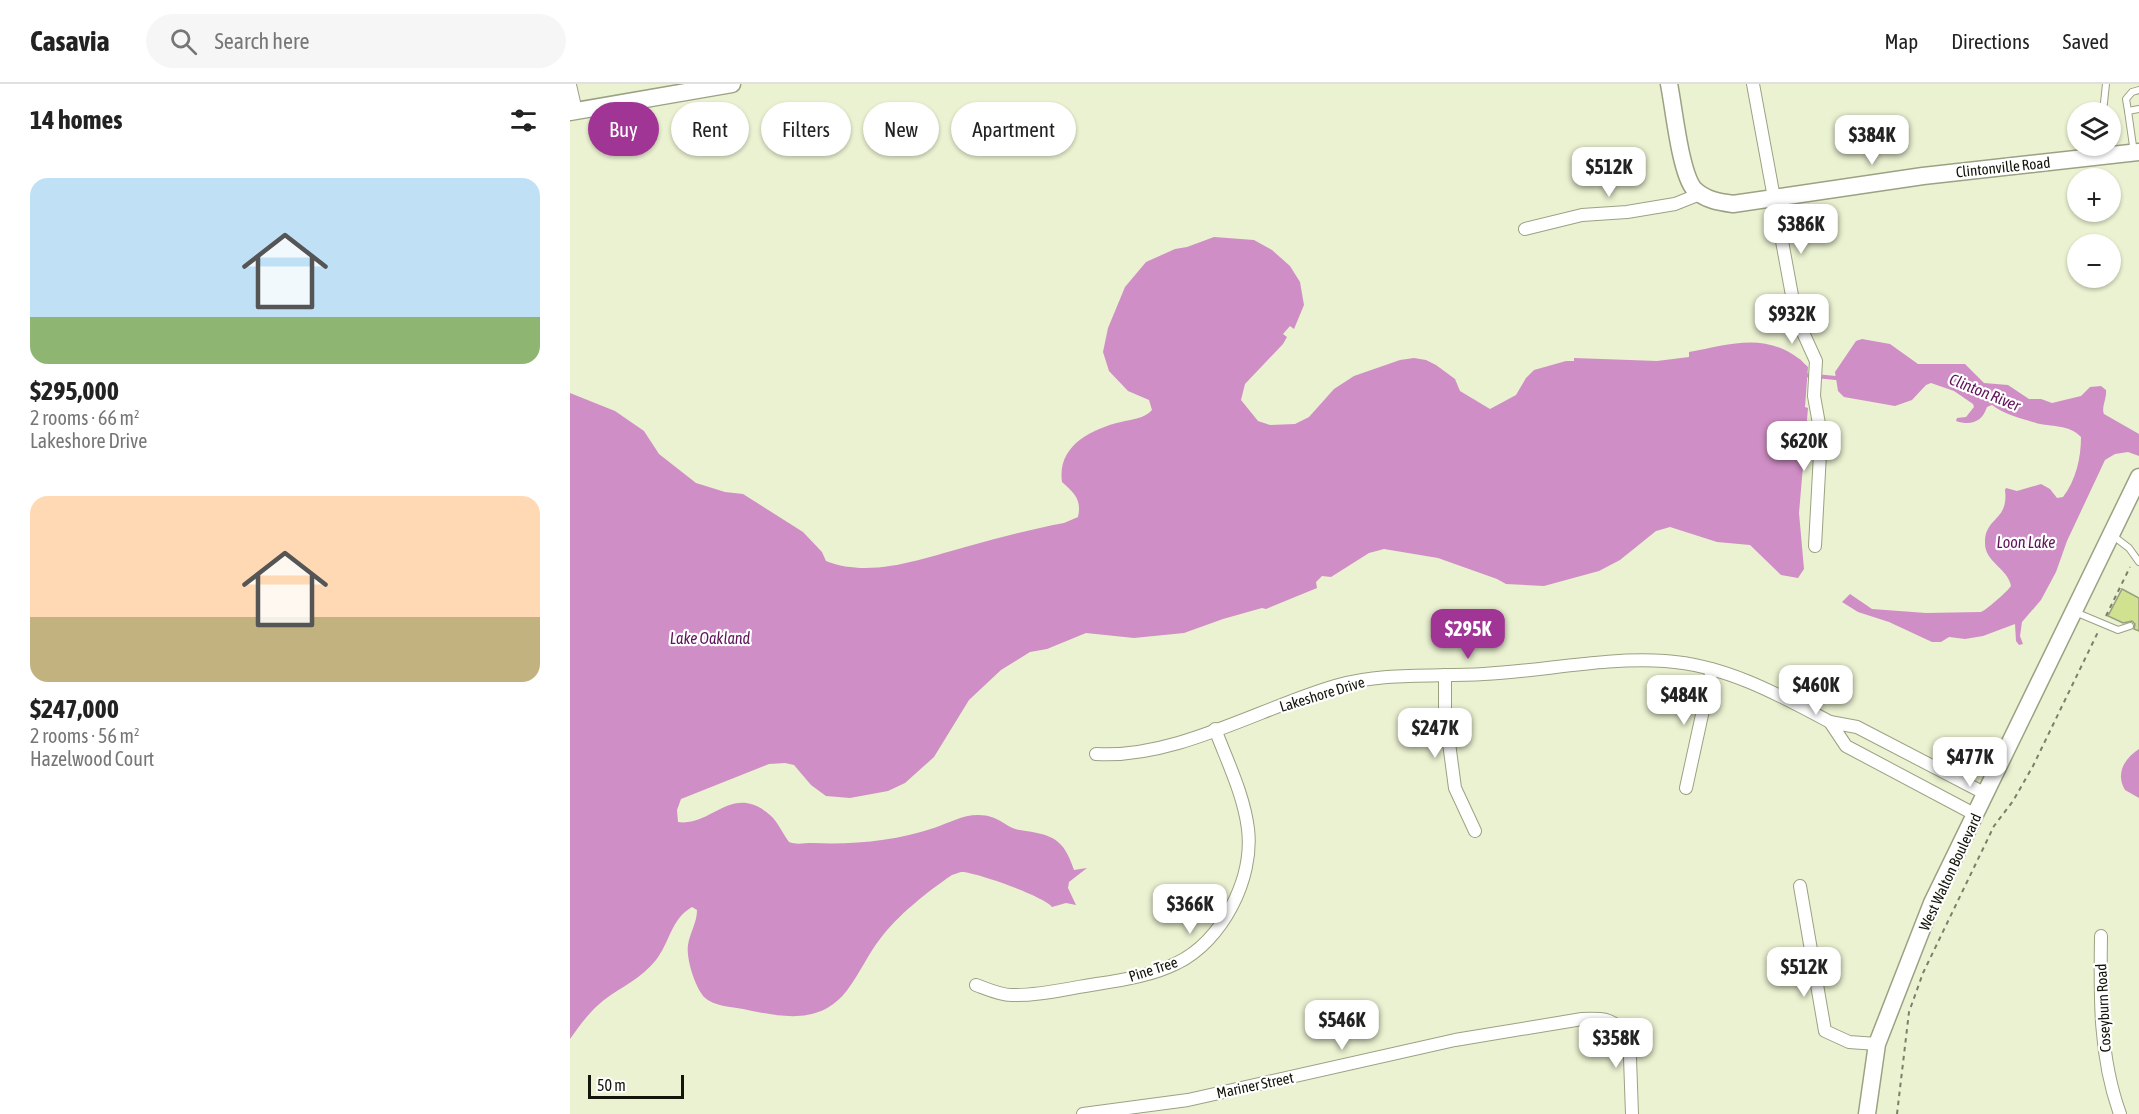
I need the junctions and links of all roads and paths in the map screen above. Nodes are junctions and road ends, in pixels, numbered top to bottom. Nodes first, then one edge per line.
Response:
1 (732, 84) edge
2 (1669, 84) edge
3 (1754, 84) edge
4 (2106, 84) edge
5 (570, 85) edge
6 (2139, 90) edge
7 (2104, 102) edge
8 (2139, 109) edge
9 (573, 111) edge
10 (2128, 111) junction
11 (2121, 152) edge
12 (2136, 152) edge
13 (2067, 155) edge
14 (1700, 194) junction
15 (1775, 199) junction
16 (1525, 229) dead end
17 (2138, 479) edge
18 (2112, 535) junction
19 (1815, 546) dead end
20 (2134, 555) junction
21 (2139, 562) edge
22 (2075, 612) junction
23 (2103, 623) junction
24 (2130, 626) dead end
25 (1712, 669) junction
26 (1445, 675) junction
27 (1830, 722) junction
28 (1215, 729) junction
29 (1096, 754) dead end
30 (1686, 788) dead end
31 (1986, 794) junction
32 (1976, 815) junction
33 (1475, 831) dead end
34 (1800, 886) dead end
35 (2101, 936) dead end
36 (976, 986) dead end
37 (1877, 1044) junction
38 (1083, 1114) edge
39 (1632, 1114) edge
40 (1867, 1114) edge
41 (1897, 1114) edge
42 (2120, 1114) edge

1 - 9 street
2 - 14 street
3 - 15 street
4 - 7 lane
5 - 9 street
6 - 10 lane
8 - 10 lane
10 - 12 lane
11 - 12 street, Clintonville Road
13 - 15 street, Clintonville Road
14 - 15 street, Clintonville Road
14 - 16 street
15 - 19 street
17 - 18 street, West Walton Boulevard
18 - 20 lane
18 - 22 street, West Walton Boulevard
20 - 21 lane
20 - 23 path
22 - 23 lane
22 - 31 street, West Walton Boulevard
23 - 24 lane
23 - 41 path
25 - 26 street, Lakeshore Drive
25 - 27 street, Lakeshore Drive
25 - 30 street
26 - 28 street, Lakeshore Drive
26 - 33 street
27 - 31 street, Lakeshore Drive
27 - 32 street, Lakeshore Drive
28 - 29 street, Lakeshore Drive
28 - 36 street, Pine Tree
31 - 32 street, West Walton Boulevard
32 - 37 street, West Walton Boulevard
34 - 37 street
35 - 42 street, Coseyburn Road
37 - 40 street, West Walton Boulevard
38 - 39 street, Mariner Street

